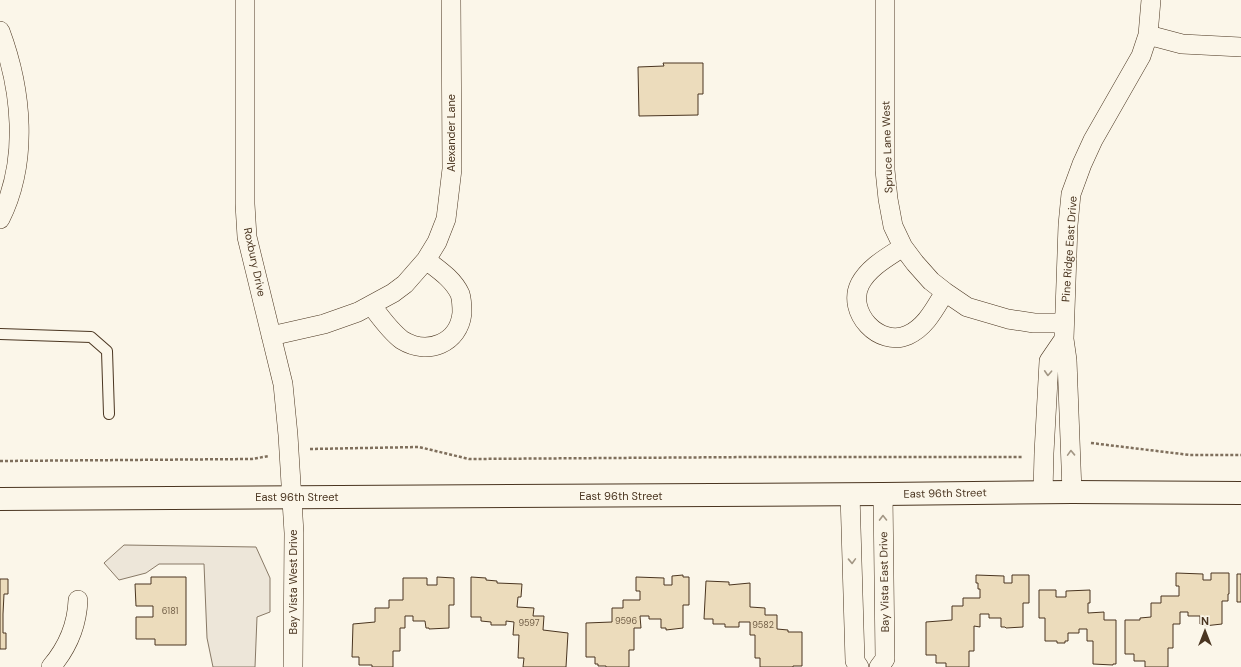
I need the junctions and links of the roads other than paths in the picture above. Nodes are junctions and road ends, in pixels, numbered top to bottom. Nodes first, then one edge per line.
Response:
1 (245, 0) edge
2 (451, 0) edge
3 (885, 0) edge
4 (1151, 0) edge
5 (0, 31) edge
6 (1148, 35) junction
7 (1241, 47) edge
8 (0, 219) edge
9 (903, 247) junction
10 (426, 260) junction
11 (945, 292) junction
12 (372, 306) junction
13 (1064, 331) junction
14 (0, 334) edge
15 (271, 336) junction
16 (109, 414) dead end
17 (1043, 492) junction
18 (1072, 492) junction
19 (1241, 493) edge
20 (850, 494) junction
21 (883, 494) junction
22 (292, 498) junction
23 (0, 499) edge
24 (78, 600) dead end
25 (51, 667) edge
26 (293, 667) edge
27 (858, 667) edge
28 (879, 667) edge

1 - 15 street, Roxbury Drive
2 - 10 street, Alexander Lane
3 - 9 street, Spruce Lane West
4 - 6 street, Pine Ridge East Drive
5 - 8 street
6 - 7 street
6 - 13 street, Pine Ridge East Drive
9 - 11 street, Spruce Lane West
9 - 11 street
10 - 12 street, Alexander Lane
10 - 12 street
11 - 13 street, Spruce Lane West
12 - 15 street, Alexander Lane
13 -> 17 street
18 -> 13 street, Pine Ridge East Drive
14 - 16 lane
15 - 22 street, Roxbury Drive
17 - 18 main road, East 96th Street
17 - 21 main road, East 96th Street
18 - 19 main road, East 96th Street
20 - 21 main road, East 96th Street
20 - 22 main road, East 96th Street
20 -> 27 street
28 -> 21 street, Bay Vista East Drive
22 - 23 main road, East 96th Street
22 - 26 street, Bay Vista West Drive
24 - 25 street

